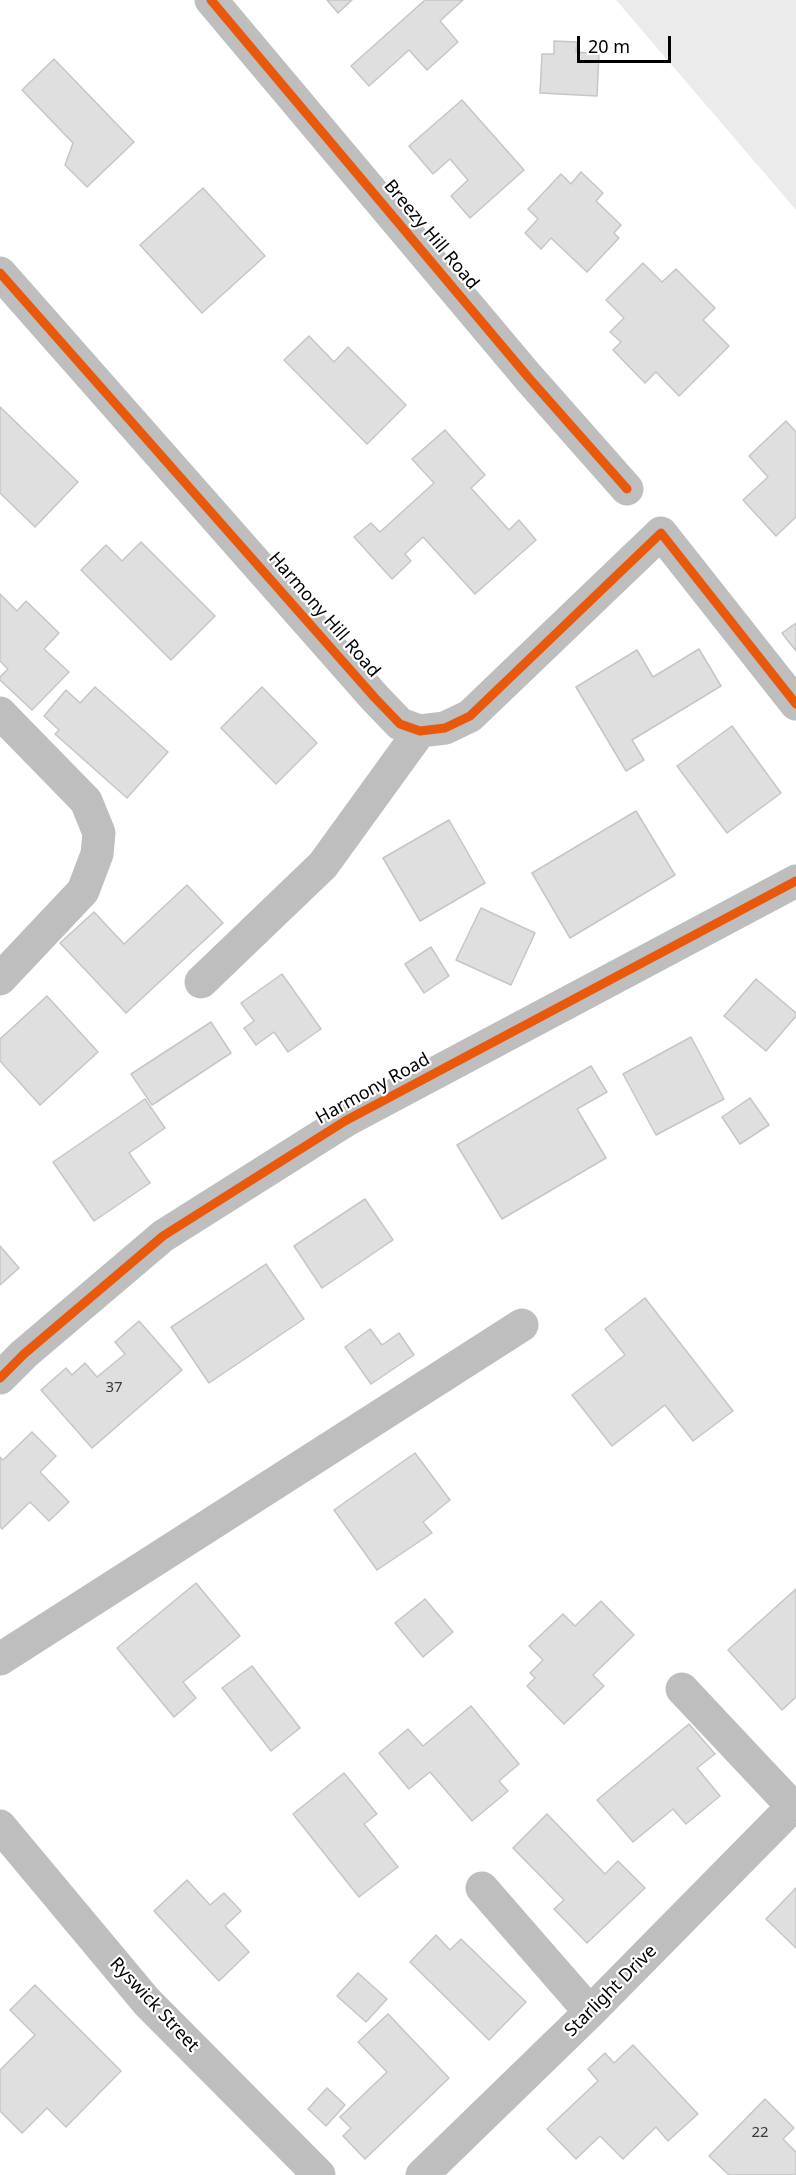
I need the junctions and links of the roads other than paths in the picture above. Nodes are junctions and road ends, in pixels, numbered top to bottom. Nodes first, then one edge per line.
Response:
1 (211, 0) edge
2 (3, 283) edge
3 (627, 489) dead end
4 (796, 704) edge
5 (0, 713) edge
6 (420, 731) junction
7 (796, 881) edge
8 (0, 979) edge
9 (201, 982) dead end
10 (522, 1325) dead end
11 (0, 1378) edge
12 (0, 1659) edge
13 (682, 1689) dead end
14 (794, 1804) edge
15 (0, 1826) edge
16 (482, 1888) dead end
17 (590, 2012) junction
18 (319, 2175) edge
19 (422, 2175) edge

1 - 3 street, Breezy Hill Road
2 - 6 street, Harmony Hill Road
4 - 6 street
5 - 8 street
6 - 9 street
7 - 11 street, Harmony Road
10 - 12 street
13 - 14 street
14 - 17 street, Starlight Drive
15 - 18 street, Ryswick Street
16 - 17 street
17 - 19 street, Starlight Drive

